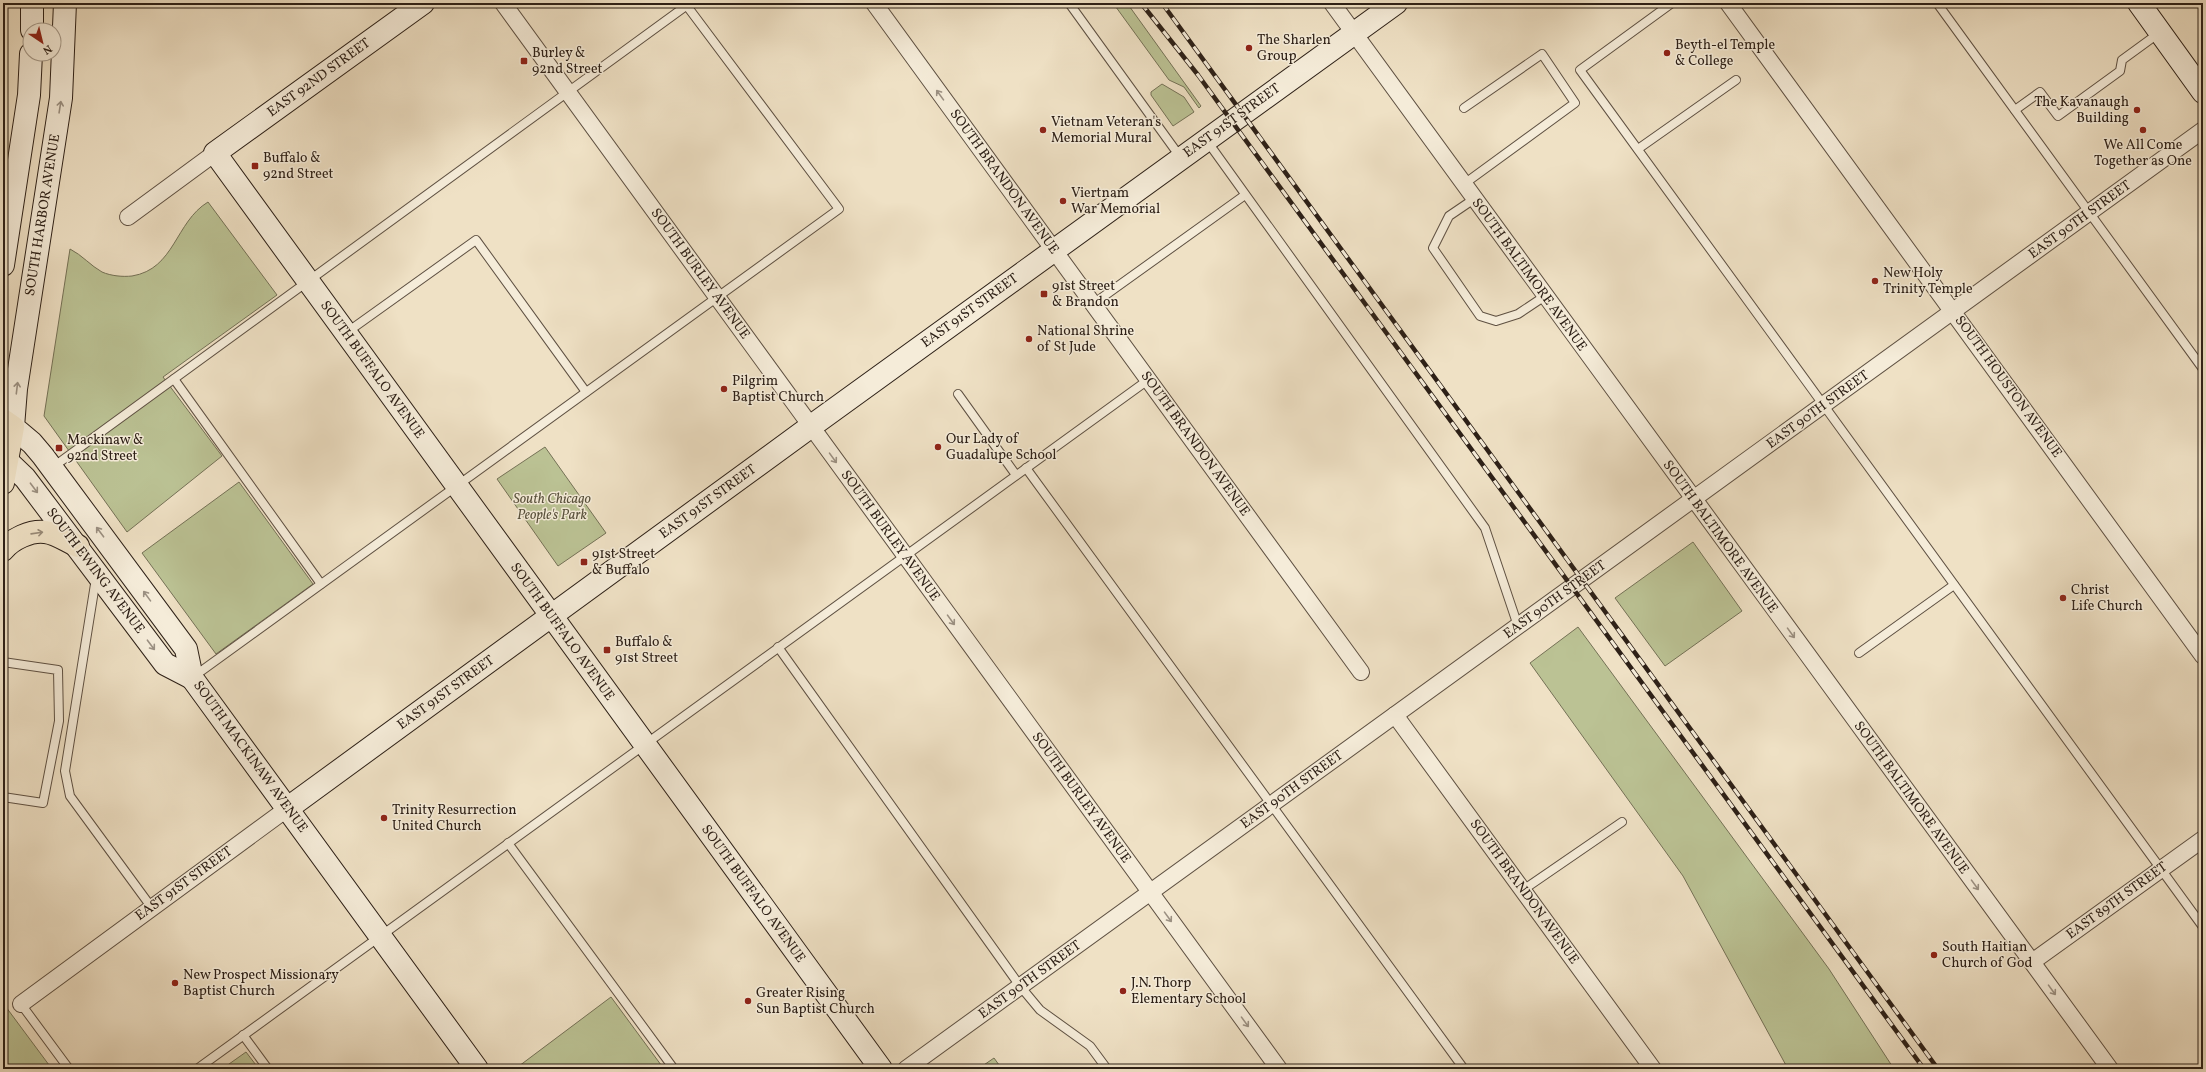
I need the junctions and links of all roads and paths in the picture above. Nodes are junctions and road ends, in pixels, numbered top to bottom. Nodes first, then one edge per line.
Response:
1 (32, 3) edge
2 (65, 3) edge
3 (423, 3) edge
4 (502, 3) edge
5 (874, 3) edge
6 (1069, 3) edge
7 (1332, 3) edge
8 (1396, 3) edge
9 (1672, 3) edge
10 (1728, 3) edge
11 (1937, 3) edge
12 (2139, 3) edge
13 (689, 4) edge
14 (32, 22) edge
15 (2160, 32) junction
16 (1354, 34) junction
17 (31, 62) edge
18 (1736, 80) dead end
19 (2203, 92) edge
20 (568, 93) junction
21 (1464, 108) dead end
22 (2015, 110) junction
23 (2203, 130) edge
24 (1206, 140) junction
25 (1638, 149) junction
26 (215, 153) junction
27 (1181, 159) junction
28 (1464, 184) junction
29 (1245, 195) junction
30 (1474, 199) junction
31 (2090, 213) junction
32 (128, 217) dead end
33 (1054, 250) junction
34 (3, 266) edge
35 (308, 282) junction
36 (1545, 296) junction
37 (716, 298) junction
38 (1093, 304) junction
39 (1953, 312) junction
40 (345, 334) junction
41 (2203, 370) edge
42 (174, 379) junction
43 (1148, 380) junction
44 (586, 392) junction
45 (958, 394) dead end
46 (1824, 406) junction
47 (8, 423) edge
48 (810, 427) junction
49 (5, 459) edge
50 (51, 468) junction
51 (1026, 468) junction
52 (1016, 475) junction
53 (3, 483) edge
54 (457, 486) junction
55 (1693, 500) junction
56 (78, 546) junction
57 (3, 550) edge
58 (904, 556) junction
59 (97, 572) junction
60 (321, 584) junction
61 (1954, 585) junction
62 (552, 617) junction
63 (1518, 626) junction
64 (778, 647) junction
65 (1858, 653) dead end
66 (2203, 656) edge
67 (3, 662) edge
68 (1361, 672) dead end
69 (192, 678) junction
70 (1396, 715) junction
71 (644, 745) junction
72 (3, 797) edge
73 (1271, 805) junction
74 (288, 808) junction
75 (1622, 822) dead end
76 (2203, 839) edge
77 (508, 843) junction
78 (2161, 869) junction
79 (1523, 890) junction
80 (1150, 892) junction
81 (152, 908) junction
82 (2203, 927) edge
83 (382, 935) junction
84 (2032, 962) junction
85 (1020, 986) junction
86 (21, 1004) joint
87 (243, 1035) junction
88 (69, 1069) edge
89 (197, 1069) edge
90 (268, 1069) edge
91 (477, 1069) edge
92 (674, 1069) edge
93 (881, 1069) edge
94 (906, 1069) edge
95 (1107, 1069) edge
96 (1279, 1069) edge
97 (1464, 1069) edge
98 (1653, 1069) edge
99 (2110, 1069) edge

1 - 14 street
47 -> 2 street, SOUTH HARBOR AVENUE
3 - 26 street, EAST 92ND STREET
4 - 20 street, SOUTH BURLEY AVENUE
33 -> 5 street, SOUTH BRANDON AVENUE
6 - 27 lane
7 - 16 street, SOUTH BALTIMORE AVENUE
8 - 16 street, EAST 91ST STREET
9 - 25 lane
10 - 39 street, SOUTH HOUSTON AVENUE
11 - 22 lane
12 - 15 street
13 - 20 lane
13 - 37 lane
15 - 19 street
15 - 22 lane
16 - 24 street, EAST 91ST STREET
16 - 28 street, SOUTH BALTIMORE AVENUE
17 - 34 street
18 - 25 lane
20 - 35 lane
20 - 37 street, SOUTH BURLEY AVENUE
21 - 28 lane
22 - 31 lane
23 - 31 street, EAST 90TH STREET
24 - 27 street, EAST 91ST STREET
24 - 29 lane
25 - 46 lane
26 - 32 street, EAST 92ND STREET
26 - 35 street, SOUTH BUFFALO AVENUE
27 - 33 street, EAST 91ST STREET
28 - 30 street, SOUTH BALTIMORE AVENUE
29 - 38 lane
29 - 63 lane
30 - 36 street, SOUTH BALTIMORE AVENUE
30 - 36 lane
31 - 39 street, EAST 90TH STREET
31 - 41 lane
33 - 38 street, SOUTH BRANDON AVENUE
33 - 48 street, EAST 91ST STREET
35 - 40 street, SOUTH BUFFALO AVENUE
35 - 42 lane
36 - 55 street, SOUTH BALTIMORE AVENUE
37 - 44 lane
37 - 48 street, SOUTH BURLEY AVENUE
38 - 43 street, SOUTH BRANDON AVENUE
39 - 46 street, EAST 90TH STREET
39 - 66 street, SOUTH HOUSTON AVENUE
40 - 44 lane
40 - 54 street, SOUTH BUFFALO AVENUE
42 - 50 lane
42 - 60 lane
43 - 51 lane
43 - 68 street, SOUTH BRANDON AVENUE
44 - 54 lane
45 - 52 lane
46 - 55 street, EAST 90TH STREET
46 - 61 lane
47 - 49 main road
47 - 50 street, SOUTH MACKINAW AVENUE
48 -> 58 street, SOUTH BURLEY AVENUE
48 - 62 street, EAST 91ST STREET
49 - 53 main road
49 -> 56 street, SOUTH EWING AVENUE
69 -> 50 street, SOUTH MACKINAW AVENUE
51 - 52 lane
51 - 73 lane
52 - 58 lane
54 - 60 lane
54 - 62 street, SOUTH BUFFALO AVENUE
55 - 63 street, EAST 90TH STREET
55 -> 84 street, SOUTH BALTIMORE AVENUE
57 -> 56 main road
56 - 59 street, SOUTH EWING AVENUE
58 - 64 lane
58 -> 80 street, SOUTH BURLEY AVENUE
59 -> 69 street, SOUTH EWING AVENUE
59 - 81 lane
60 - 69 lane
61 - 65 lane
61 - 78 lane
62 - 71 street, SOUTH BUFFALO AVENUE
62 - 74 street, EAST 91ST STREET
63 - 70 street, EAST 90TH STREET
64 - 71 lane
64 - 85 lane
67 - 72 lane
69 - 74 street, SOUTH MACKINAW AVENUE
70 - 73 street, EAST 90TH STREET
70 - 79 street, SOUTH BRANDON AVENUE
71 - 77 lane
71 - 93 street, SOUTH BUFFALO AVENUE
73 - 80 street, EAST 90TH STREET
73 - 97 lane
74 - 81 street, EAST 91ST STREET
74 - 83 street, SOUTH MACKINAW AVENUE
75 - 79 lane
76 - 78 street, EAST 89TH STREET
77 - 83 lane
77 - 92 lane
78 - 82 lane
78 - 84 street, EAST 89TH STREET
79 - 98 street, SOUTH BRANDON AVENUE
80 - 85 street, EAST 90TH STREET
80 -> 96 street, SOUTH BURLEY AVENUE
81 - 86 street, EAST 91ST STREET
83 - 87 lane
83 - 91 street, SOUTH MACKINAW AVENUE
84 -> 99 street, SOUTH BALTIMORE AVENUE
85 - 94 street, EAST 90TH STREET
85 - 95 lane
86 - 88 lane
87 - 89 lane
87 - 90 lane

